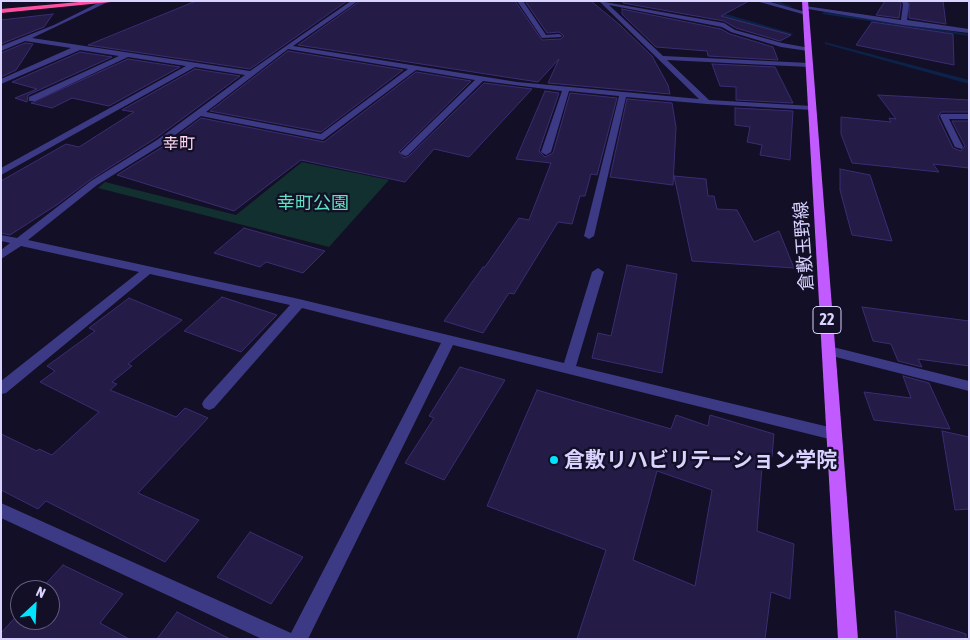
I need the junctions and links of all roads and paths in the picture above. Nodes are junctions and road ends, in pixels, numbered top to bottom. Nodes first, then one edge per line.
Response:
1 (118, 1) edge
2 (356, 1) edge
3 (520, 1) edge
4 (759, 1) edge
5 (904, 1) edge
6 (106, 2) edge
7 (601, 2) edge
8 (805, 8) edge
9 (1, 11) edge
10 (904, 23) junction
11 (969, 31) edge
12 (559, 36) dead end
13 (23, 39) junction
14 (287, 46) junction
15 (78, 48) junction
16 (1, 49) edge
17 (808, 49) junction
18 (126, 55) junction
19 (661, 58) junction
20 (193, 65) junction
21 (809, 65) junction
22 (415, 67) junction
23 (250, 73) junction
24 (480, 78) junction
25 (1, 82) edge
26 (566, 89) junction
27 (623, 94) junction
28 (32, 99) dead end
29 (707, 102) junction
30 (812, 108) junction
31 (200, 113) junction
32 (969, 117) edge
33 (960, 147) dead end
34 (546, 152) dead end
35 (405, 153) dead end
36 (1, 172) edge
37 (589, 236) dead end
38 (1, 238) edge
39 (18, 242) junction
40 (1, 256) edge
41 (147, 271) junction
42 (598, 272) dead end
43 (299, 303) junction
44 (449, 340) junction
45 (829, 351) junction
46 (568, 370) junction
47 (969, 386) edge
48 (1, 389) edge
49 (209, 404) dead end
50 (833, 434) junction
51 (1, 510) edge
52 (284, 639) edge
53 (298, 639) edge
54 (848, 639) edge

1 - 6 highway
2 - 14 street
3 - 12 street
4 - 8 street
5 - 10 street
6 - 9 highway
6 - 13 street
7 - 17 street
7 - 19 street
8 - 10 street
8 - 17 main road, 倉敷玉野線 / 22
10 - 11 street
13 - 15 street
13 - 16 street
14 - 22 street
14 - 23 street
15 - 18 street
15 - 25 street
17 - 21 main road, 倉敷玉野線 / 22
18 - 20 street
18 - 28 street
19 - 21 street
19 - 29 street
20 - 23 street
20 - 36 street
21 - 30 main road, 倉敷玉野線 / 22
22 - 24 street
22 - 31 street
23 - 31 street
24 - 26 street
24 - 35 street
26 - 27 street
26 - 34 street
27 - 29 street
27 - 37 street
29 - 30 street
30 - 45 main road, 倉敷玉野線 / 22
31 - 39 street
32 - 33 street
38 - 39 street
39 - 40 street
39 - 41 street
41 - 43 street
41 - 48 street
42 - 46 street
43 - 44 street
43 - 49 street
44 - 46 street
44 - 53 street
45 - 47 street
45 - 50 main road, 倉敷玉野線 / 22
46 - 50 street
50 - 54 main road, 倉敷玉野線 / 22
51 - 52 street

